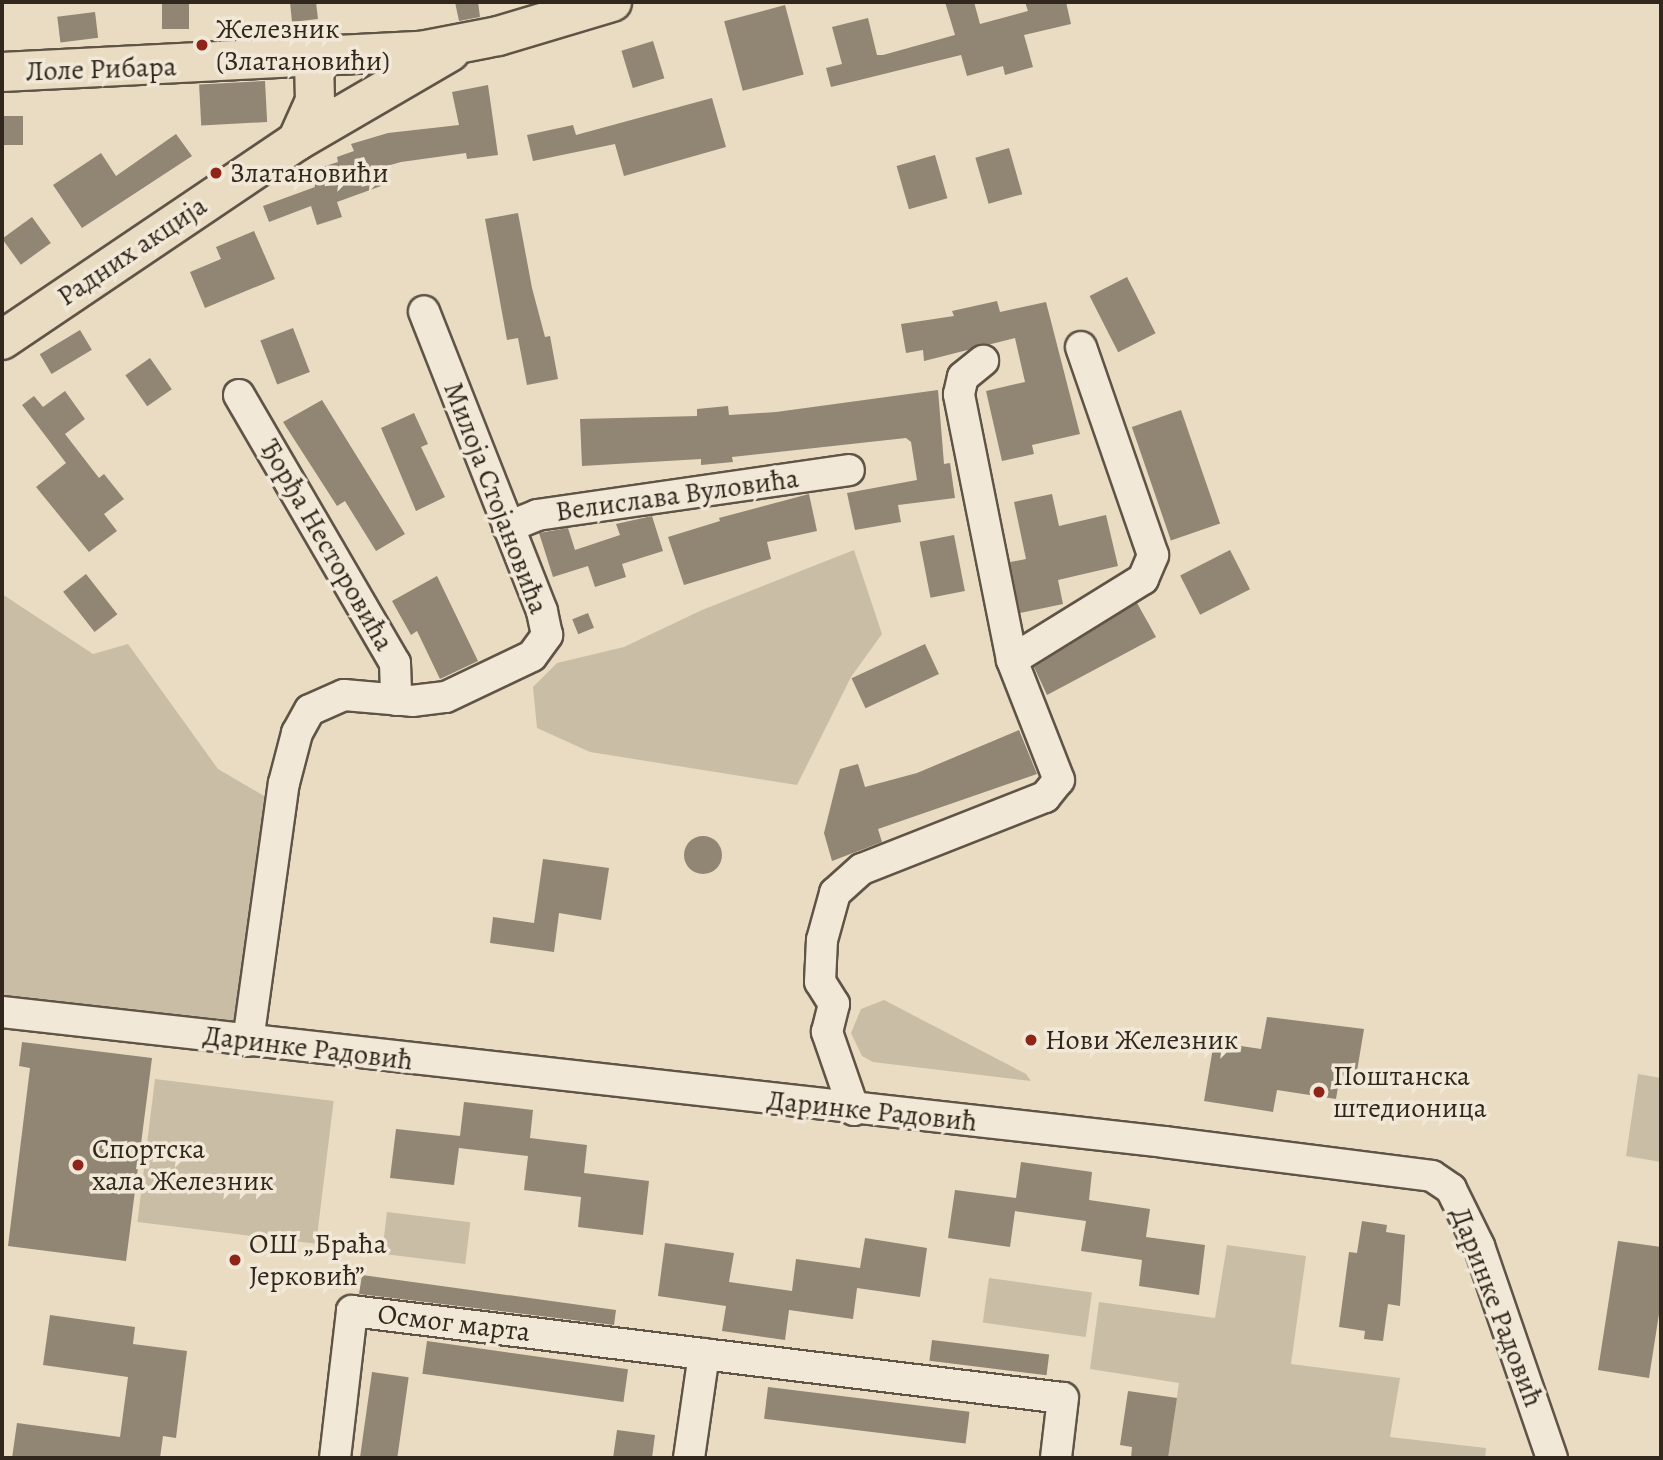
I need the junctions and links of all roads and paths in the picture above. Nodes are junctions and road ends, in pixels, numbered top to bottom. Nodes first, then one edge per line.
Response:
1 (612, 2) edge
2 (461, 45) junction
3 (314, 59) junction
4 (2, 72) edge
5 (297, 141) junction
6 (424, 311) dead end
7 (2, 340) edge
8 (1080, 347) dead end
9 (983, 361) dead end
10 (239, 395) dead end
11 (849, 470) dead end
12 (508, 527) junction
13 (1012, 660) junction
14 (396, 700) junction
15 (2, 1012) edge
16 (248, 1041) junction
17 (854, 1110) junction
18 (704, 1354) junction
19 (335, 1458) edge
20 (689, 1458) edge
21 (1056, 1458) edge
22 (1552, 1458) edge

1 - 2 main road, Лоле Рибара
2 - 3 main road, Лоле Рибара
2 - 5 main road, Радних акција
3 - 4 main road, Лоле Рибара
3 - 5 main road
5 - 7 main road, Радних акција
6 - 12 street, Милоја Стојановића
8 - 13 street
9 - 13 street
10 - 14 street, Ђорђа Несторовића
11 - 12 street, Велислава Вуловића
12 - 14 street, Милоја Стојановића
13 - 17 street
14 - 16 street, Милоја Стојановића
15 - 16 street, Даринке Радовић
16 - 17 street, Даринке Радовић
17 - 22 street, Даринке Радовић
18 - 19 street, Осмог марта
18 - 20 street
18 - 21 street, Осмог марта

